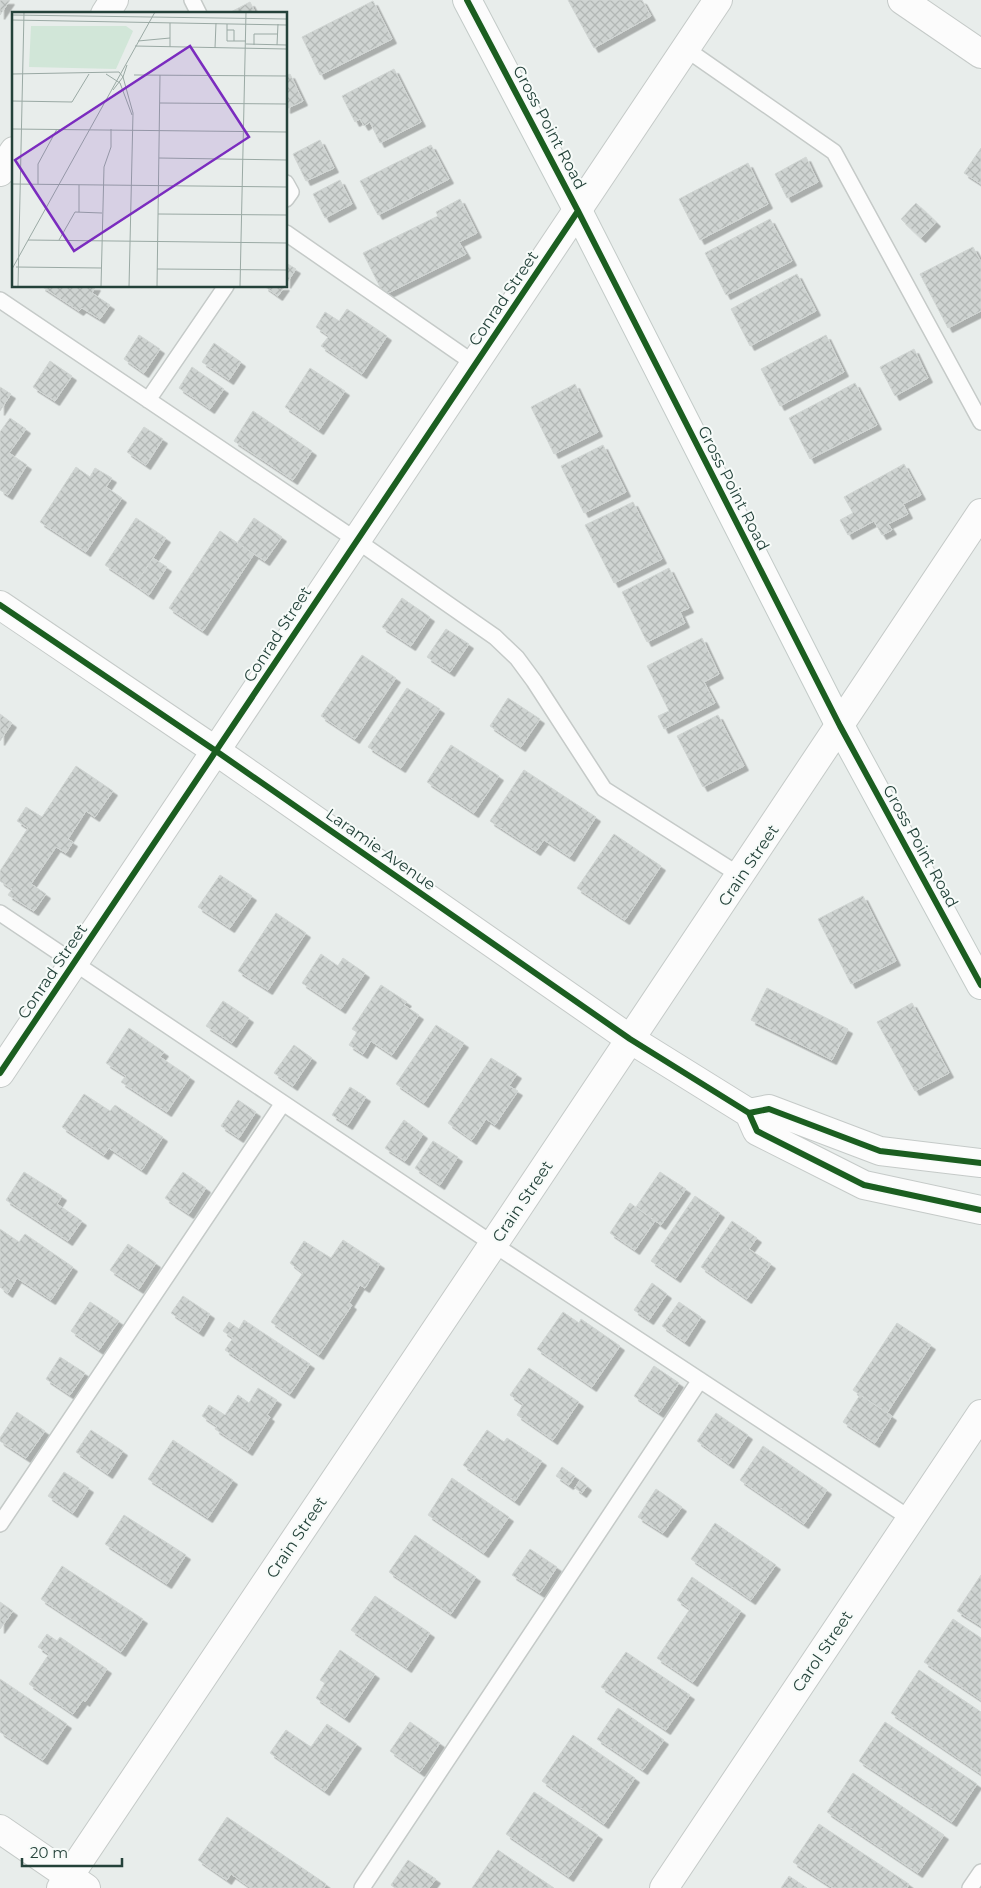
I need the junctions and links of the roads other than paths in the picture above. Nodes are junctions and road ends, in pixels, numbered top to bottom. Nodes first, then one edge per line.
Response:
1 (114, 0) edge
2 (192, 0) edge
3 (467, 0) edge
4 (718, 0) edge
5 (902, 0) edge
6 (106, 12) edge
7 (198, 12) edge
8 (686, 49) junction
9 (981, 54) edge
10 (12, 154) edge
11 (0, 172) edge
12 (578, 211) junction
13 (288, 234) edge
14 (225, 288) edge
15 (0, 300) edge
16 (475, 364) junction
17 (148, 400) junction
18 (981, 422) edge
19 (981, 513) edge
20 (356, 540) junction
21 (0, 605) edge
22 (840, 726) junction
23 (216, 752) junction
24 (741, 876) junction
25 (0, 913) edge
26 (74, 963) junction
27 (981, 985) edge
28 (630, 1039) junction
29 (0, 1073) edge
30 (283, 1103) junction
31 (749, 1112) junction
32 (981, 1163) edge
33 (981, 1210) edge
34 (493, 1244) junction
35 (700, 1380) junction
36 (981, 1414) edge
37 (911, 1519) junction
38 (0, 1524) edge
39 (0, 1829) edge
40 (981, 1872) edge
41 (72, 1884) edge
42 (362, 1888) edge
43 (664, 1888) edge
44 (970, 1888) edge

1 - 6 street
2 - 7 lane
3 - 12 street, Gross Point Road
4 - 8 street, Conrad Street
5 - 9 street
8 - 12 street, Conrad Street
8 - 18 lane
10 - 11 street
12 - 16 street, Conrad Street
12 - 22 street, Gross Point Road
13 - 16 lane
14 - 17 lane
15 - 17 lane
16 - 20 street, Conrad Street
17 - 20 lane
19 - 22 street, Crain Street
20 - 23 street, Conrad Street
20 - 24 lane
21 - 23 street, Laramie Avenue
22 - 24 street, Crain Street
22 - 27 street, Gross Point Road
23 - 26 street, Conrad Street
23 - 28 street, Laramie Avenue
24 - 28 street, Crain Street
25 - 26 lane
26 - 29 street, Conrad Street
26 - 30 lane
28 - 31 street, Laramie Avenue
28 - 34 street, Crain Street
30 - 34 lane
30 - 38 lane
31 - 32 street
31 - 33 street, Laramie Avenue
34 - 35 lane
34 - 41 street, Crain Street
35 - 37 lane
35 - 42 lane
36 - 37 street, Carol Street
37 - 43 street, Carol Street
39 - 41 street
40 - 44 lane

